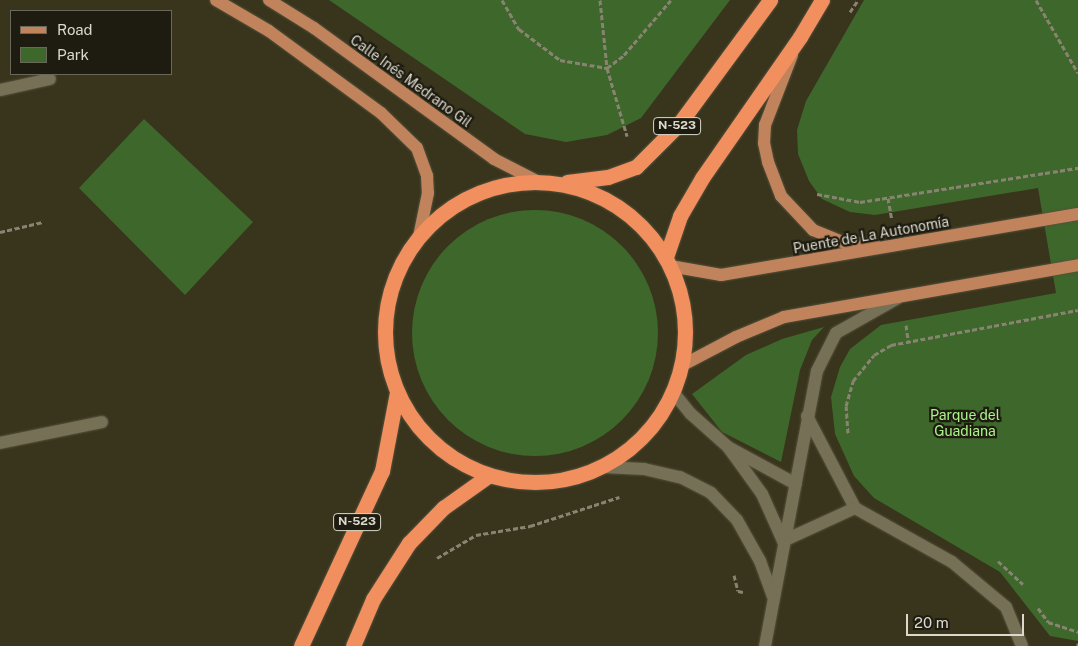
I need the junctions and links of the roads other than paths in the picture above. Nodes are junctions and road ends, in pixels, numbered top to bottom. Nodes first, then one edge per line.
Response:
1 (216, 0) edge
2 (269, 0) edge
3 (770, 0) edge
4 (822, 0) edge
5 (800, 37) junction
6 (50, 79) dead end
7 (0, 90) edge
8 (539, 182) junction
9 (554, 183) junction
10 (1078, 214) edge
11 (419, 237) junction
12 (895, 246) junction
13 (668, 262) junction
14 (1078, 265) edge
15 (902, 295) junction
16 (681, 366) junction
17 (397, 392) junction
18 (673, 392) junction
19 (807, 416) junction
20 (102, 422) dead end
21 (0, 443) edge
22 (728, 447) junction
23 (603, 467) junction
24 (488, 476) junction
25 (796, 484) junction
26 (855, 508) junction
27 (783, 541) junction
28 (773, 597) junction
29 (301, 646) edge
30 (353, 646) edge
31 (765, 646) edge
32 (1022, 646) edge

1 - 11 main road
2 - 8 main road, Calle Inés Medrano Gil
3 - 9 highway, N-523
4 - 5 highway
5 - 12 main road
5 - 13 highway
6 - 7 street
8 - 9 highway
8 - 11 highway
9 - 13 highway
10 - 12 main road, Puente de La Autonomía
11 - 17 highway
12 - 13 main road, Puente de La Autonomía
13 - 16 highway
14 - 15 main road
15 - 16 main road
15 - 19 street
16 - 18 highway
17 - 24 highway
17 - 29 highway, N-523
18 - 22 street
18 - 23 highway
19 - 25 street
19 - 26 street
20 - 21 street
22 - 25 street
22 - 27 street
23 - 24 highway
23 - 28 street
24 - 30 highway
25 - 27 street
26 - 27 street
26 - 32 street
27 - 28 street
28 - 31 street

